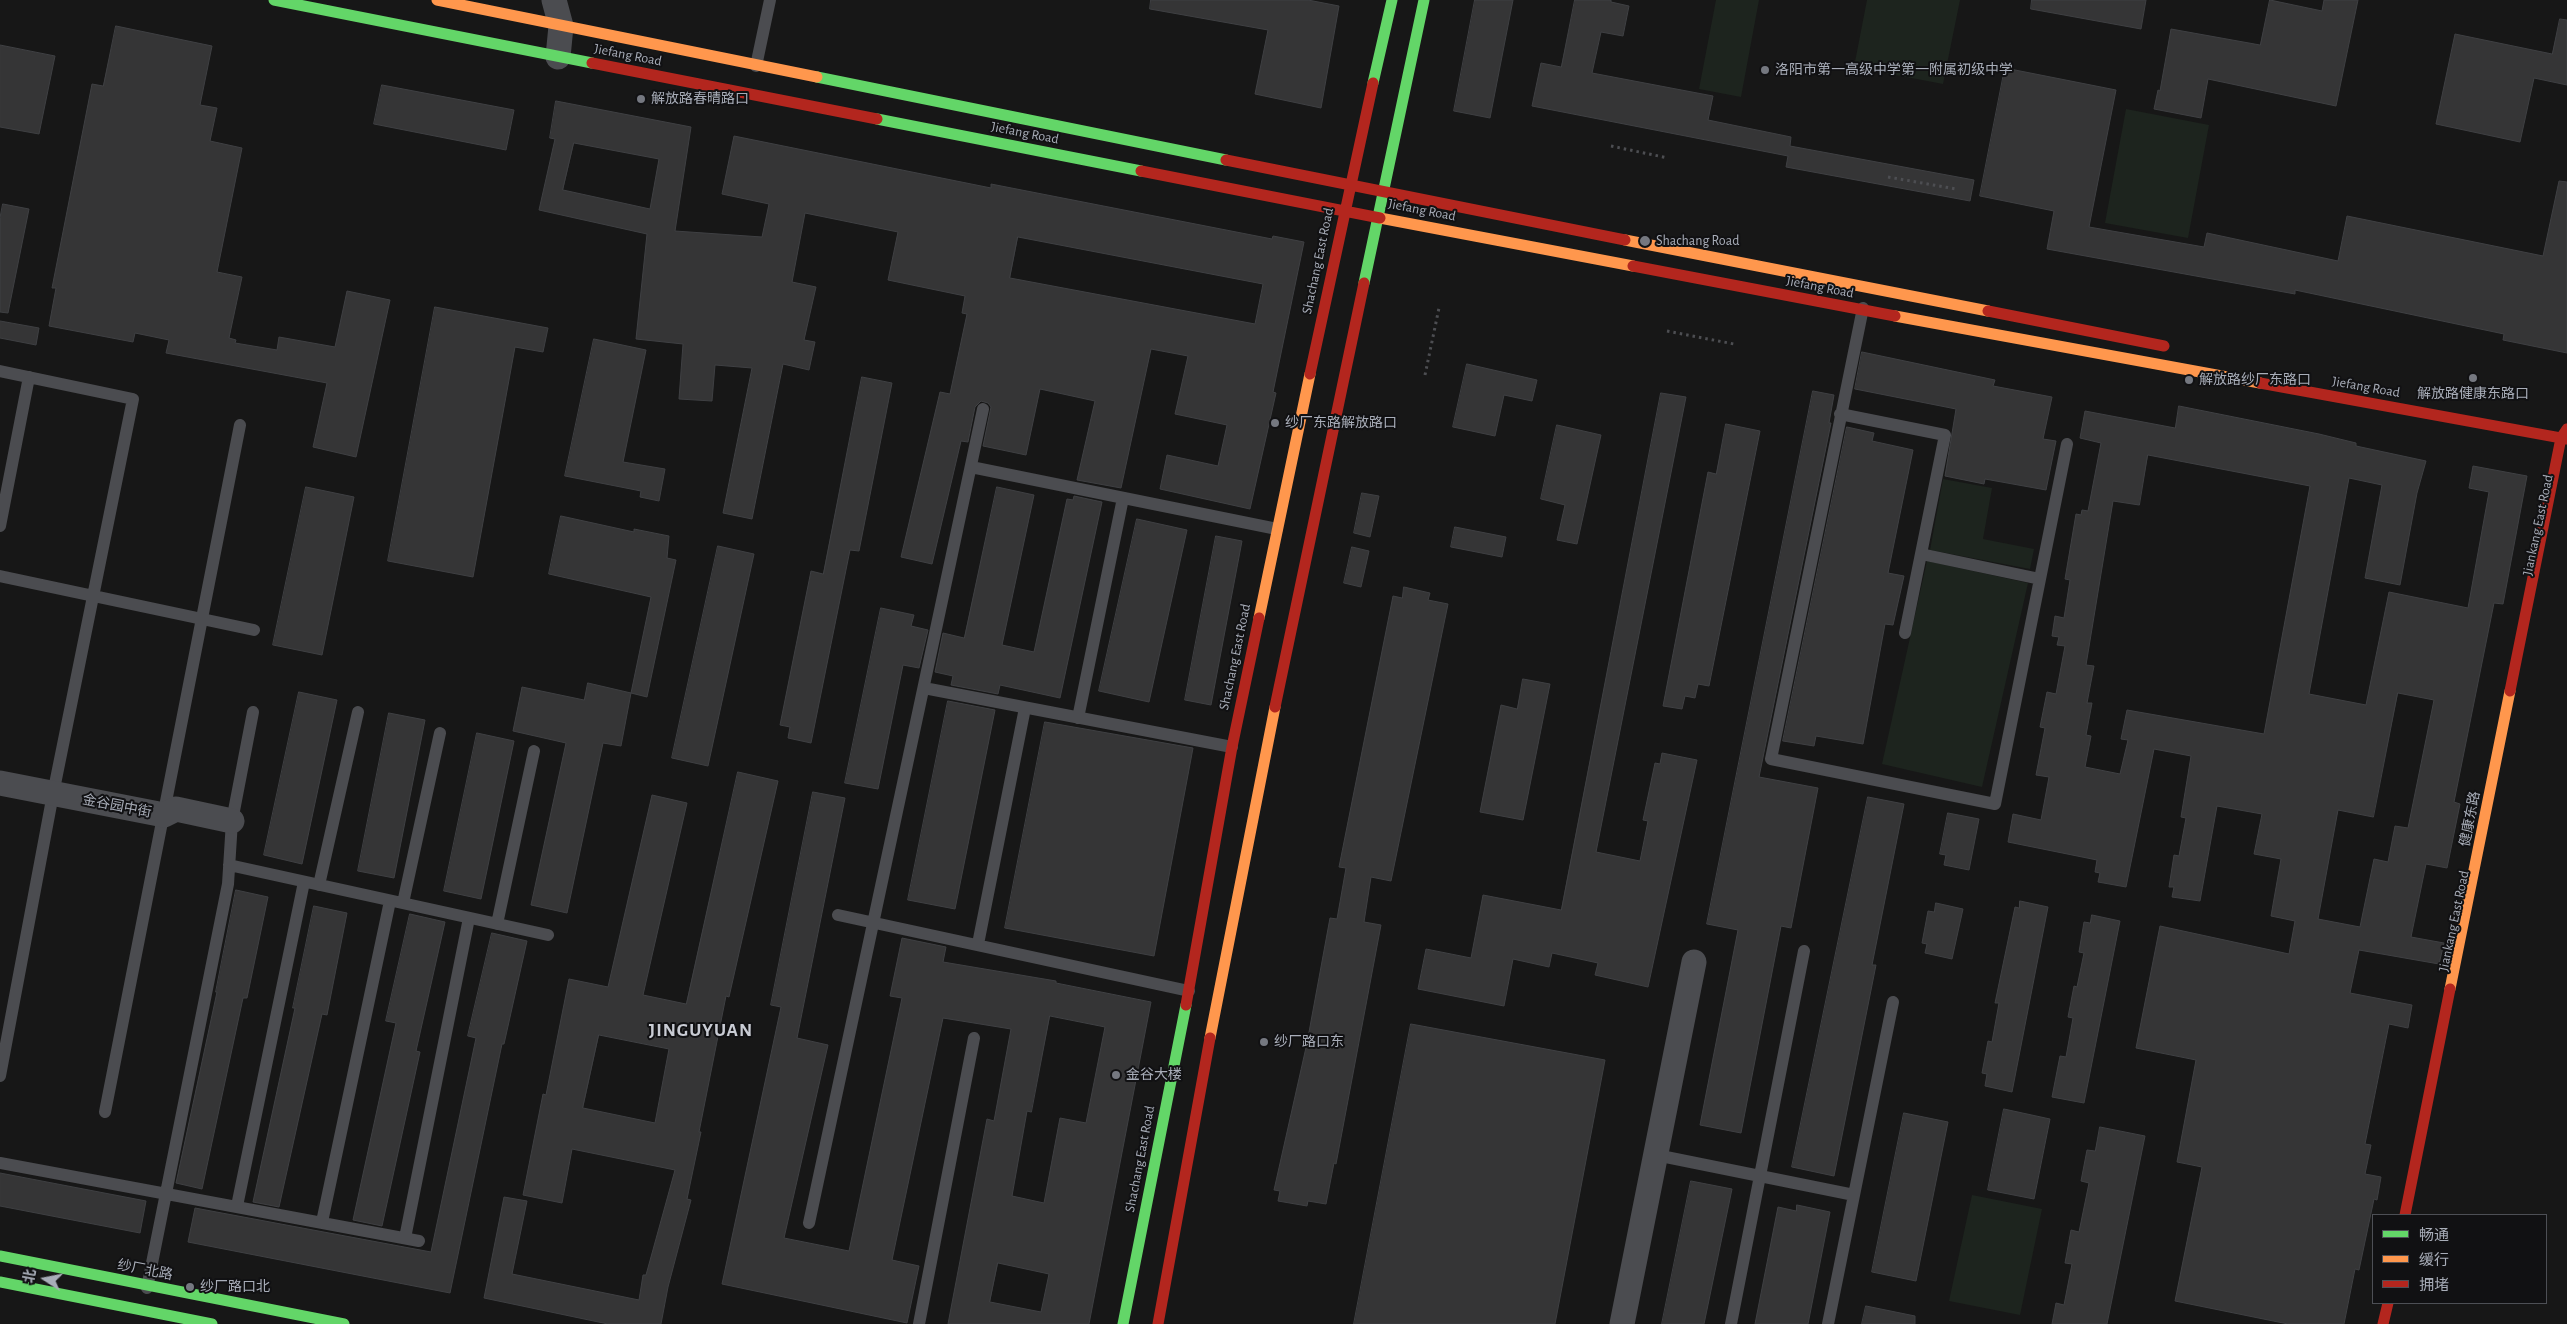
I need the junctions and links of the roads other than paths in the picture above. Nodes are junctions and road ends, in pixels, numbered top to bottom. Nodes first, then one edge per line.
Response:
1 (274, 0) edge
2 (437, 0) edge
3 (554, 0) edge
4 (770, 0) edge
5 (1392, 0) edge
6 (1424, 0) edge
7 (561, 26) junction
8 (558, 56) junction
9 (756, 66) junction
10 (1351, 185) junction
11 (1382, 192) junction
12 (1344, 211) junction
13 (1377, 217) junction
14 (1868, 288) junction
15 (1862, 310) junction
16 (2179, 349) dead end
17 (0, 371) edge
18 (30, 377) junction
19 (984, 409) dead end
20 (1840, 414) junction
21 (240, 425) dead end
22 (2564, 431) edge
23 (2067, 444) dead end
24 (2567, 458) edge
25 (971, 467) junction
26 (1123, 498) junction
27 (0, 526) edge
28 (1277, 528) junction
29 (1921, 554) junction
30 (0, 576) edge
31 (2040, 579) junction
32 (93, 596) junction
33 (202, 619) junction
34 (254, 630) dead end
35 (1905, 633) dead end
36 (924, 688) junction
37 (1025, 708) junction
38 (253, 712) dead end
39 (358, 712) dead end
40 (1078, 718) junction
41 (440, 733) dead end
42 (1232, 747) junction
43 (534, 751) dead end
44 (0, 783) edge
45 (53, 794) junction
46 (164, 815) junction
47 (232, 821) junction
48 (229, 865) junction
49 (304, 882) junction
50 (319, 885) junction
51 (390, 901) junction
52 (403, 904) junction
53 (838, 915) dead end
54 (469, 918) junction
55 (873, 922) junction
56 (497, 924) junction
57 (548, 935) dead end
58 (978, 944) junction
59 (1804, 951) dead end
60 (1694, 962) dead end
61 (1189, 991) junction
62 (1893, 1002) dead end
63 (974, 1038) dead end
64 (0, 1076) edge
65 (105, 1112) dead end
66 (1656, 1155) junction
67 (0, 1163) edge
68 (1760, 1176) junction
69 (166, 1193) junction
70 (1854, 1195) junction
71 (237, 1206) junction
72 (2405, 1214) edge
73 (2412, 1214) edge
74 (322, 1222) junction
75 (809, 1223) dead end
76 (405, 1238) junction
77 (419, 1241) dead end
78 (0, 1256) edge
79 (0, 1282) edge
80 (148, 1286) junction
81 (2388, 1304) edge
82 (2395, 1304) edge
83 (143, 1310) junction
84 (212, 1324) edge
85 (344, 1324) edge
86 (919, 1324) edge
87 (1123, 1324) edge
88 (1158, 1324) edge
89 (1622, 1324) edge
90 (1731, 1324) edge
91 (1828, 1324) edge
92 (2383, 1324) edge
93 (2391, 1324) edge

1 - 8 main road, Jiefang Road
2 - 7 main road, Jiefang Road
3 - 7 street
4 - 9 lane
5 - 10 main road, Shachang East Road
6 - 11 main road
7 - 8 street
7 - 9 main road, Jiefang Road
8 - 12 main road, Jiefang Road
9 - 10 main road, Jiefang Road
10 - 11 main road, Jiefang Road
10 - 12 main road, Shachang East Road
11 - 13 main road
11 - 14 main road, Jiefang Road
12 - 13 main road, Jiefang Road
12 - 28 main road, Shachang East Road
13 - 15 main road, Jiefang Road
13 - 88 main road
14 - 15 lane
14 - 16 main road, Jiefang Road
15 - 20 lane
15 - 22 main road, Jiefang Road
17 - 18 lane
18 - 27 lane
18 - 32 lane
19 - 25 lane
20 - 29 lane
20 - 31 lane
21 - 33 lane
22 - 72 main road, 健康东路
23 - 31 lane
24 - 73 main road, Jiankang East Road
25 - 26 lane
25 - 36 lane
26 - 28 lane
26 - 40 lane
28 - 42 main road, Shachang East Road
29 - 31 lane
29 - 35 lane
30 - 32 lane
32 - 33 lane
32 - 45 lane
33 - 34 lane
33 - 46 lane
36 - 37 lane
36 - 55 lane
37 - 40 lane
37 - 58 lane
38 - 47 lane
39 - 50 lane
40 - 42 lane
41 - 52 lane
42 - 61 main road, Shachang East Road
43 - 56 lane
44 - 45 street, 金谷园中街
45 - 46 street, 金谷园中街
45 - 64 lane
46 - 47 street, 金谷园中街
46 - 65 lane
47 - 48 lane
48 - 49 lane
48 - 69 lane
49 - 50 lane
49 - 71 lane
50 - 51 lane
51 - 52 lane
51 - 74 lane
52 - 54 lane
53 - 55 lane
54 - 56 lane
54 - 76 lane
55 - 58 lane
55 - 75 lane
56 - 57 lane
58 - 61 lane
59 - 68 lane
60 - 66 street
61 - 87 main road, Shachang East Road
62 - 70 lane
63 - 86 lane
66 - 68 lane
66 - 89 street
67 - 69 lane
68 - 70 lane
68 - 90 lane
69 - 71 lane
69 - 80 lane
70 - 91 lane
71 - 74 lane
74 - 76 lane
76 - 77 lane
78 - 80 main road, 纱厂北路
79 - 83 main road
80 - 83 lane
80 - 85 main road, 纱厂北路
81 - 92 main road
82 - 93 main road
83 - 84 main road

